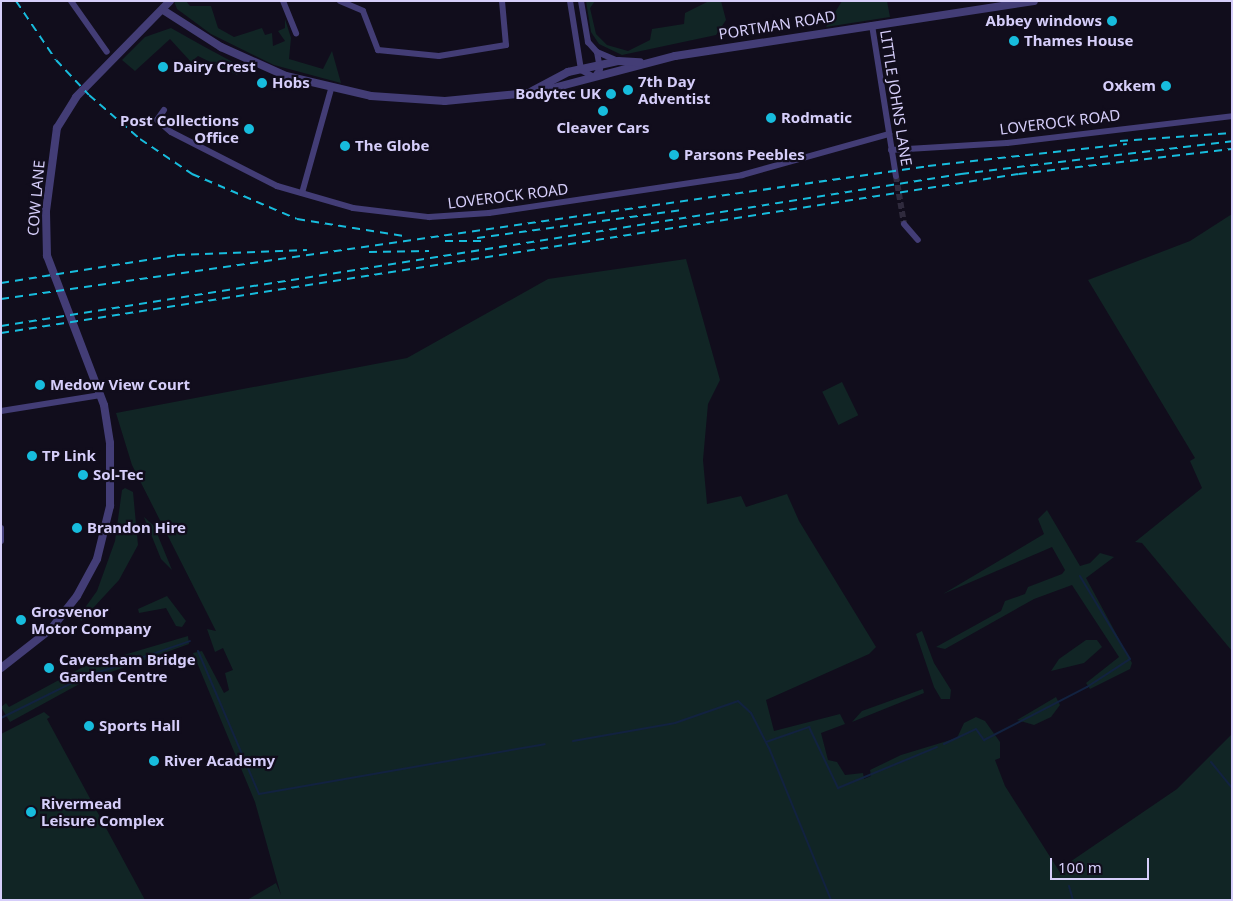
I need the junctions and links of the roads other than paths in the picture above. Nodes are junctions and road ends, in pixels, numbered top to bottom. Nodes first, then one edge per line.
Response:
1 (71, 1) edge
2 (160, 1) edge
3 (170, 1) edge
4 (283, 1) edge
5 (340, 1) edge
6 (502, 1) edge
7 (570, 1) edge
8 (581, 1) edge
9 (1034, 1) edge
10 (163, 10) junction
11 (872, 25) junction
12 (296, 34) dead end
13 (107, 52) dead end
14 (596, 52) junction
15 (576, 54) junction
16 (618, 61) junction
17 (643, 63) junction
18 (600, 65) junction
19 (580, 70) junction
20 (568, 72) junction
21 (594, 77) junction
22 (331, 89) junction
23 (526, 93) junction
24 (164, 110) dead end
25 (1232, 116) edge
26 (889, 134) junction
27 (891, 150) junction
28 (896, 176) tunnel mouth
29 (302, 193) junction
30 (904, 224) tunnel mouth
31 (918, 240) dead end
32 (101, 395) junction
33 (1, 411) edge
34 (1, 528) edge
35 (1, 541) edge
36 (1, 668) edge

1 - 13 street
2 - 10 street
3 - 10 street, COW LANE
4 - 12 street
5 - 6 street
7 - 15 street
8 - 14 street
9 - 11 street, PORTMAN ROAD
10 - 22 street, PORTMAN ROAD
10 - 32 street, COW LANE
11 - 17 street, PORTMAN ROAD
11 - 26 street, LITTLE JOHNS LANE
14 - 16 street
14 - 18 street
15 - 19 street
15 - 20 street
16 - 17 street, PORTMAN ROAD
16 - 18 street, PORTMAN ROAD
17 - 21 street, PORTMAN ROAD
18 - 19 street, PORTMAN ROAD
18 - 21 street
19 - 20 street, PORTMAN ROAD
19 - 21 street
20 - 23 street, PORTMAN ROAD
21 - 23 street, PORTMAN ROAD
22 - 23 street, PORTMAN ROAD
22 - 29 street
24 - 29 street, LOVEROCK ROAD
25 - 27 street, LOVEROCK ROAD
26 - 27 street, LITTLE JOHNS LANE
26 - 29 street, LOVEROCK ROAD
27 - 28 street, LITTLE JOHNS LANE
30 - 31 street
32 - 33 street
32 - 36 street, COW LANE
34 - 35 street

